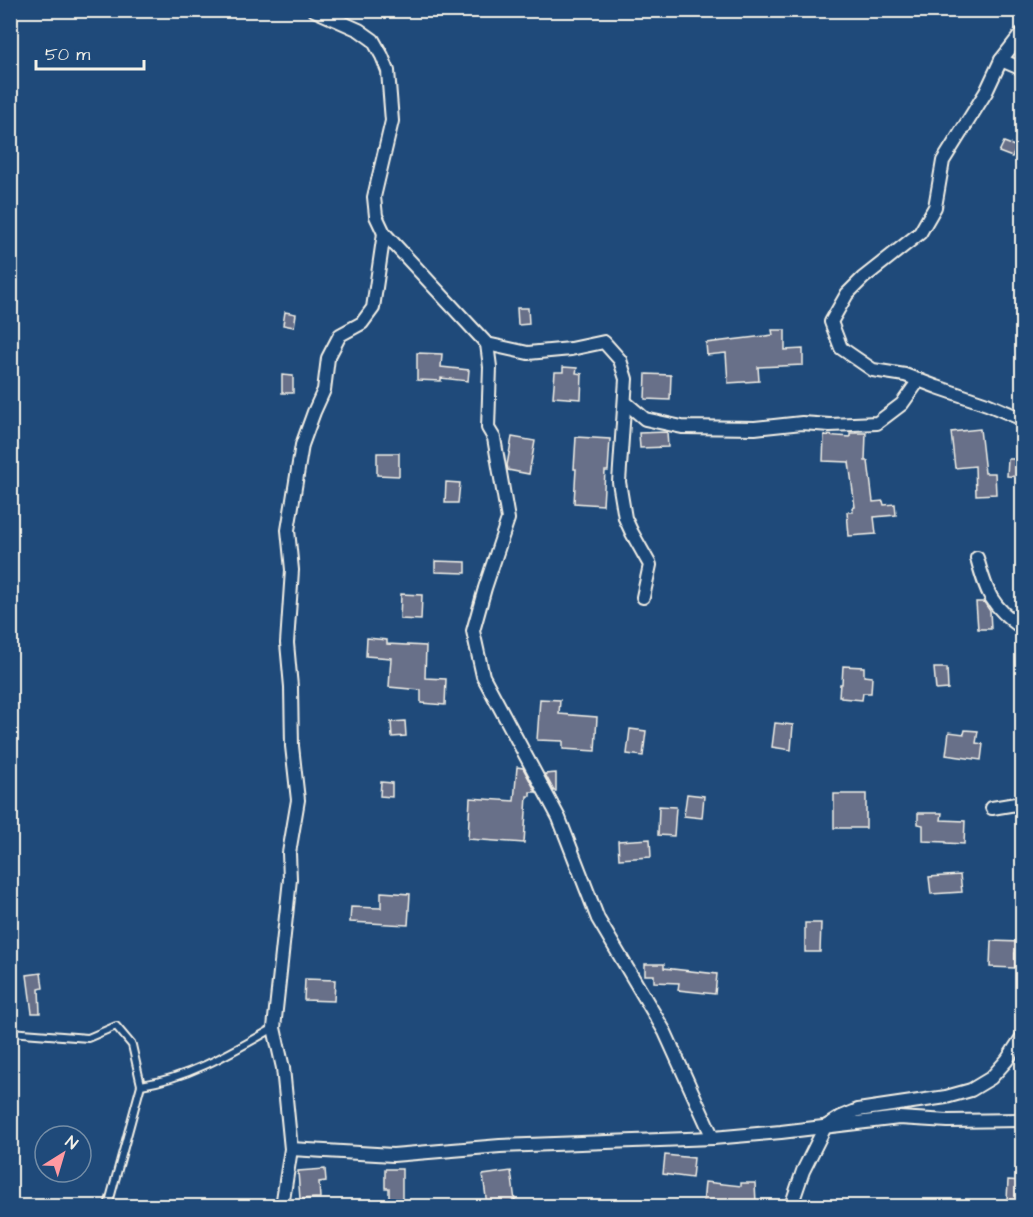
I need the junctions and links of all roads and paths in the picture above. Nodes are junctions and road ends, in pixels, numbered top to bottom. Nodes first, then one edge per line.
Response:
1 (314, 10) edge
2 (1023, 33) edge
3 (1001, 60) junction
4 (1023, 69) edge
5 (384, 233) junction
6 (487, 344) junction
7 (919, 380) junction
8 (625, 402) junction
9 (1023, 419) edge
10 (977, 558) dead end
11 (644, 597) dead end
12 (1023, 628) edge
13 (1023, 803) edge
14 (992, 808) dead end
15 (274, 1028) junction
16 (10, 1032) edge
17 (1023, 1037) edge
18 (141, 1085) junction
19 (1023, 1120) edge
20 (825, 1127) junction
21 (713, 1138) junction
22 (291, 1149) junction
23 (108, 1206) edge
24 (282, 1206) edge
25 (791, 1206) edge

1 - 5 street
2 - 3 street
3 - 4 street
3 - 7 street
5 - 6 street
5 - 15 street
6 - 8 street
6 - 21 street
7 - 8 street
7 - 9 street
8 - 11 street
10 - 12 street
13 - 14 street
15 - 18 lane
15 - 22 street
16 - 18 lane
17 - 20 street
18 - 23 lane
19 - 20 street
20 - 21 street
20 - 25 street
21 - 22 street
22 - 24 street

